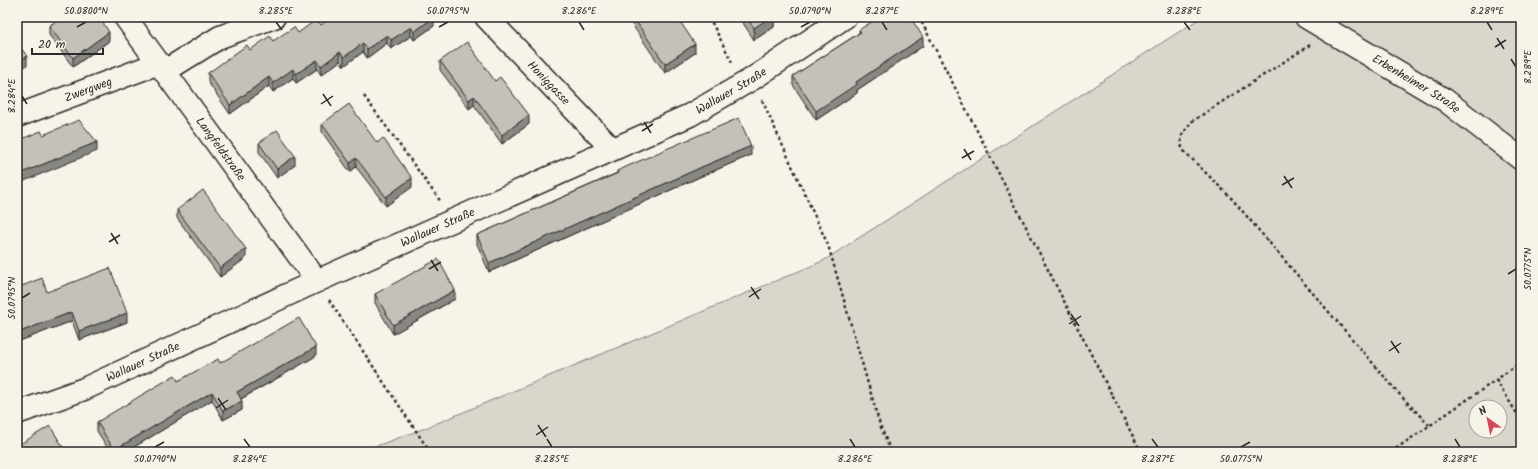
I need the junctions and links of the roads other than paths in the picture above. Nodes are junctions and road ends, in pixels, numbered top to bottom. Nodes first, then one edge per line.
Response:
1 (125, 17) edge
2 (274, 17) edge
3 (486, 17) edge
4 (845, 17) edge
5 (1306, 17) edge
6 (162, 67) junction
7 (17, 116) edge
8 (612, 149) junction
9 (1521, 159) edge
10 (317, 281) junction
11 (17, 413) edge

1 - 6 street, Langfeldstraße
2 - 6 street, Zwergweg
3 - 8 street, Honiggasse
4 - 8 street, Wallauer Straße
5 - 9 street, Erbenheimer Straße
6 - 7 street, Zwergweg
6 - 10 street, Langfeldstraße
8 - 10 street, Wallauer Straße
10 - 11 street, Wallauer Straße

